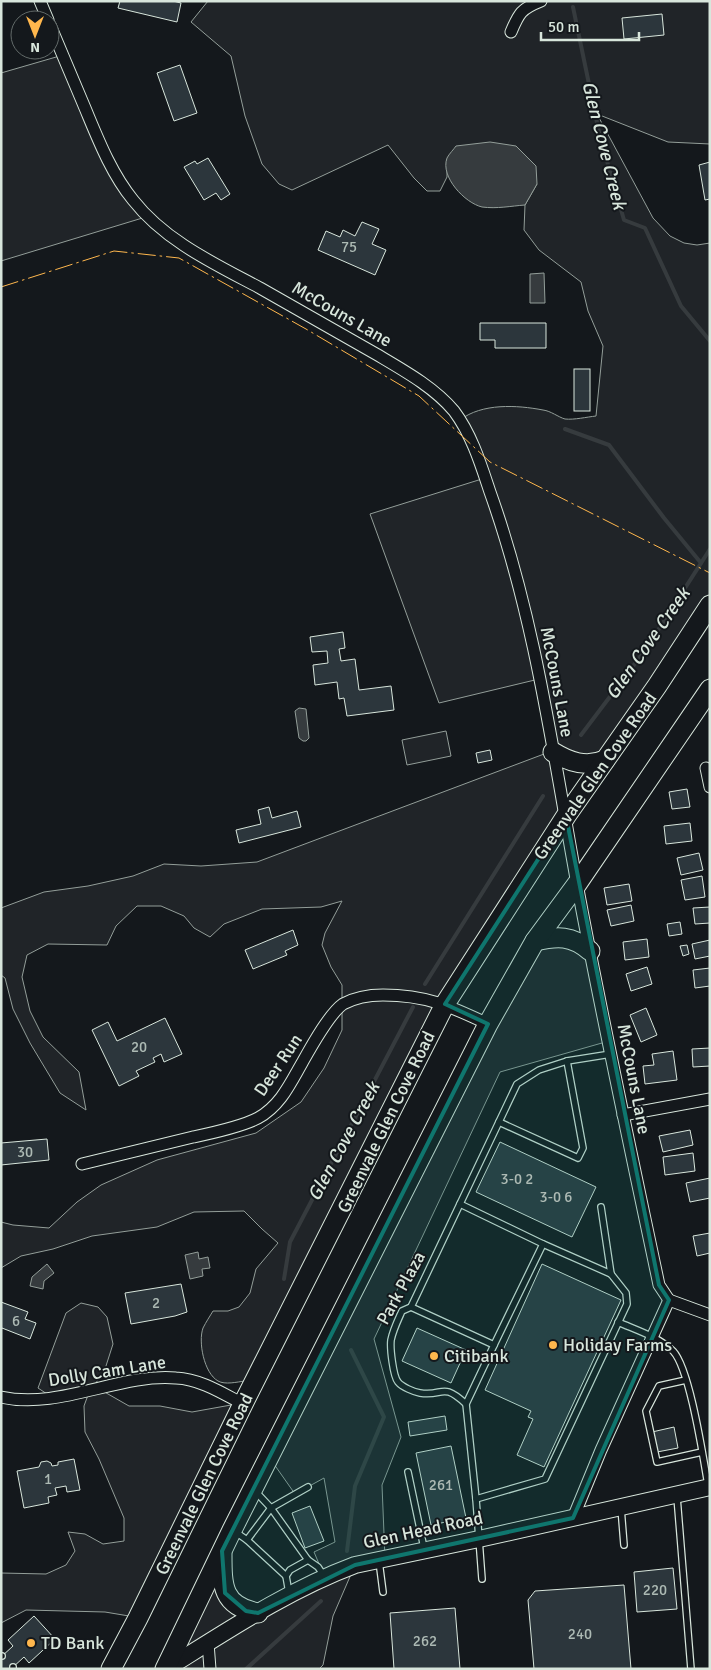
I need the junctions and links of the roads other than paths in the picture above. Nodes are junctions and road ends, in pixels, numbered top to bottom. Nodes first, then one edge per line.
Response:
1 (541, 1) edge
2 (511, 32) dead end
3 (60, 49) edge
4 (710, 605) edge
5 (710, 689) edge
6 (552, 752) junction
7 (605, 760) junction
8 (706, 768) dead end
9 (710, 787) edge
10 (566, 816) junction
11 (577, 884) junction
12 (535, 941) junction
13 (590, 951) junction
14 (445, 1004) junction
15 (488, 1024) junction
16 (611, 1054) junction
17 (567, 1061) junction
18 (710, 1098) edge
19 (624, 1116) junction
20 (499, 1122) junction
21 (82, 1164) dead end
22 (460, 1204) junction
23 (601, 1207) dead end
24 (543, 1244) junction
25 (611, 1274) junction
26 (669, 1300) junction
27 (411, 1307) junction
28 (710, 1315) edge
29 (618, 1322) junction
30 (651, 1337) junction
31 (494, 1346) junction
32 (686, 1380) junction
33 (1, 1397) edge
34 (243, 1404) junction
35 (466, 1404) junction
36 (702, 1452) junction
37 (408, 1472) dead end
38 (308, 1487) dead end
39 (709, 1487) edge
40 (253, 1489) junction
41 (676, 1495) junction
42 (476, 1499) junction
43 (271, 1508) junction
44 (621, 1508) junction
45 (572, 1518) junction
46 (240, 1535) junction
47 (479, 1539) junction
48 (624, 1546) dead end
49 (424, 1550) junction
50 (222, 1551) junction
51 (379, 1559) junction
52 (308, 1560) junction
53 (286, 1576) junction
54 (325, 1578) junction
55 (482, 1578) dead end
56 (383, 1592) dead end
57 (289, 1596) junction
58 (258, 1613) junction
59 (208, 1643) junction
60 (111, 1669) edge
61 (166, 1669) edge
62 (210, 1669) edge
63 (691, 1669) edge

1 - 2 street
3 - 6 street, McCouns Lane
4 - 7 main road, Greenvale Glen Cove Road
5 - 11 main road
6 - 7 main road
6 - 10 street, McCouns Lane
7 - 10 main road, Greenvale Glen Cove Road
8 - 9 street
10 - 11 street, McCouns Lane
10 - 14 main road, Greenvale Glen Cove Road
11 - 12 main road
11 - 13 street, McCouns Lane
12 - 13 main road
12 - 15 main road
13 - 16 street, McCouns Lane
14 - 15 street, Deer Run
14 - 21 street, Deer Run
14 - 34 main road, Greenvale Glen Cove Road
15 - 40 main road
16 - 17 lane, Park Plaza
16 - 19 street, McCouns Lane
17 - 20 lane, Park Plaza
17 - 20 lane
18 - 19 street
19 - 26 street, McCouns Lane
20 - 22 lane, Park Plaza
22 - 24 lane
22 - 27 lane, Park Plaza
23 - 25 lane
24 - 25 lane
24 - 31 lane
25 - 29 lane
26 - 28 street
26 - 30 street
27 - 31 lane
27 - 35 lane, Park Plaza
29 - 30 lane
29 - 42 lane
30 - 32 lane
30 - 45 street
31 - 35 lane
32 - 36 lane
32 - 36 lane
33 - 34 street, Dolly Cam Lane
34 - 60 main road, Greenvale Glen Cove Road
35 - 42 lane
36 - 39 lane
37 - 49 lane
38 - 43 lane
39 - 41 main road, Glen Head Road
40 - 43 lane
40 - 46 main road
41 - 44 main road, Glen Head Road
41 - 63 lane
42 - 47 lane
43 - 46 lane
43 - 52 lane
44 - 45 main road, Glen Head Road
44 - 48 lane
45 - 47 main road, Glen Head Road
46 - 50 main road
46 - 53 lane
47 - 49 main road, Glen Head Road
47 - 55 lane
49 - 51 main road, Glen Head Road
50 - 58 main road
50 - 61 main road
51 - 54 main road, Glen Head Road
51 - 56 lane
52 - 53 lane
52 - 54 lane
53 - 57 lane
54 - 57 main road, Glen Head Road
57 - 58 main road, Glen Head Road
58 - 59 main road, Glen Head Road
59 - 61 main road, Glen Head Road
59 - 62 street

